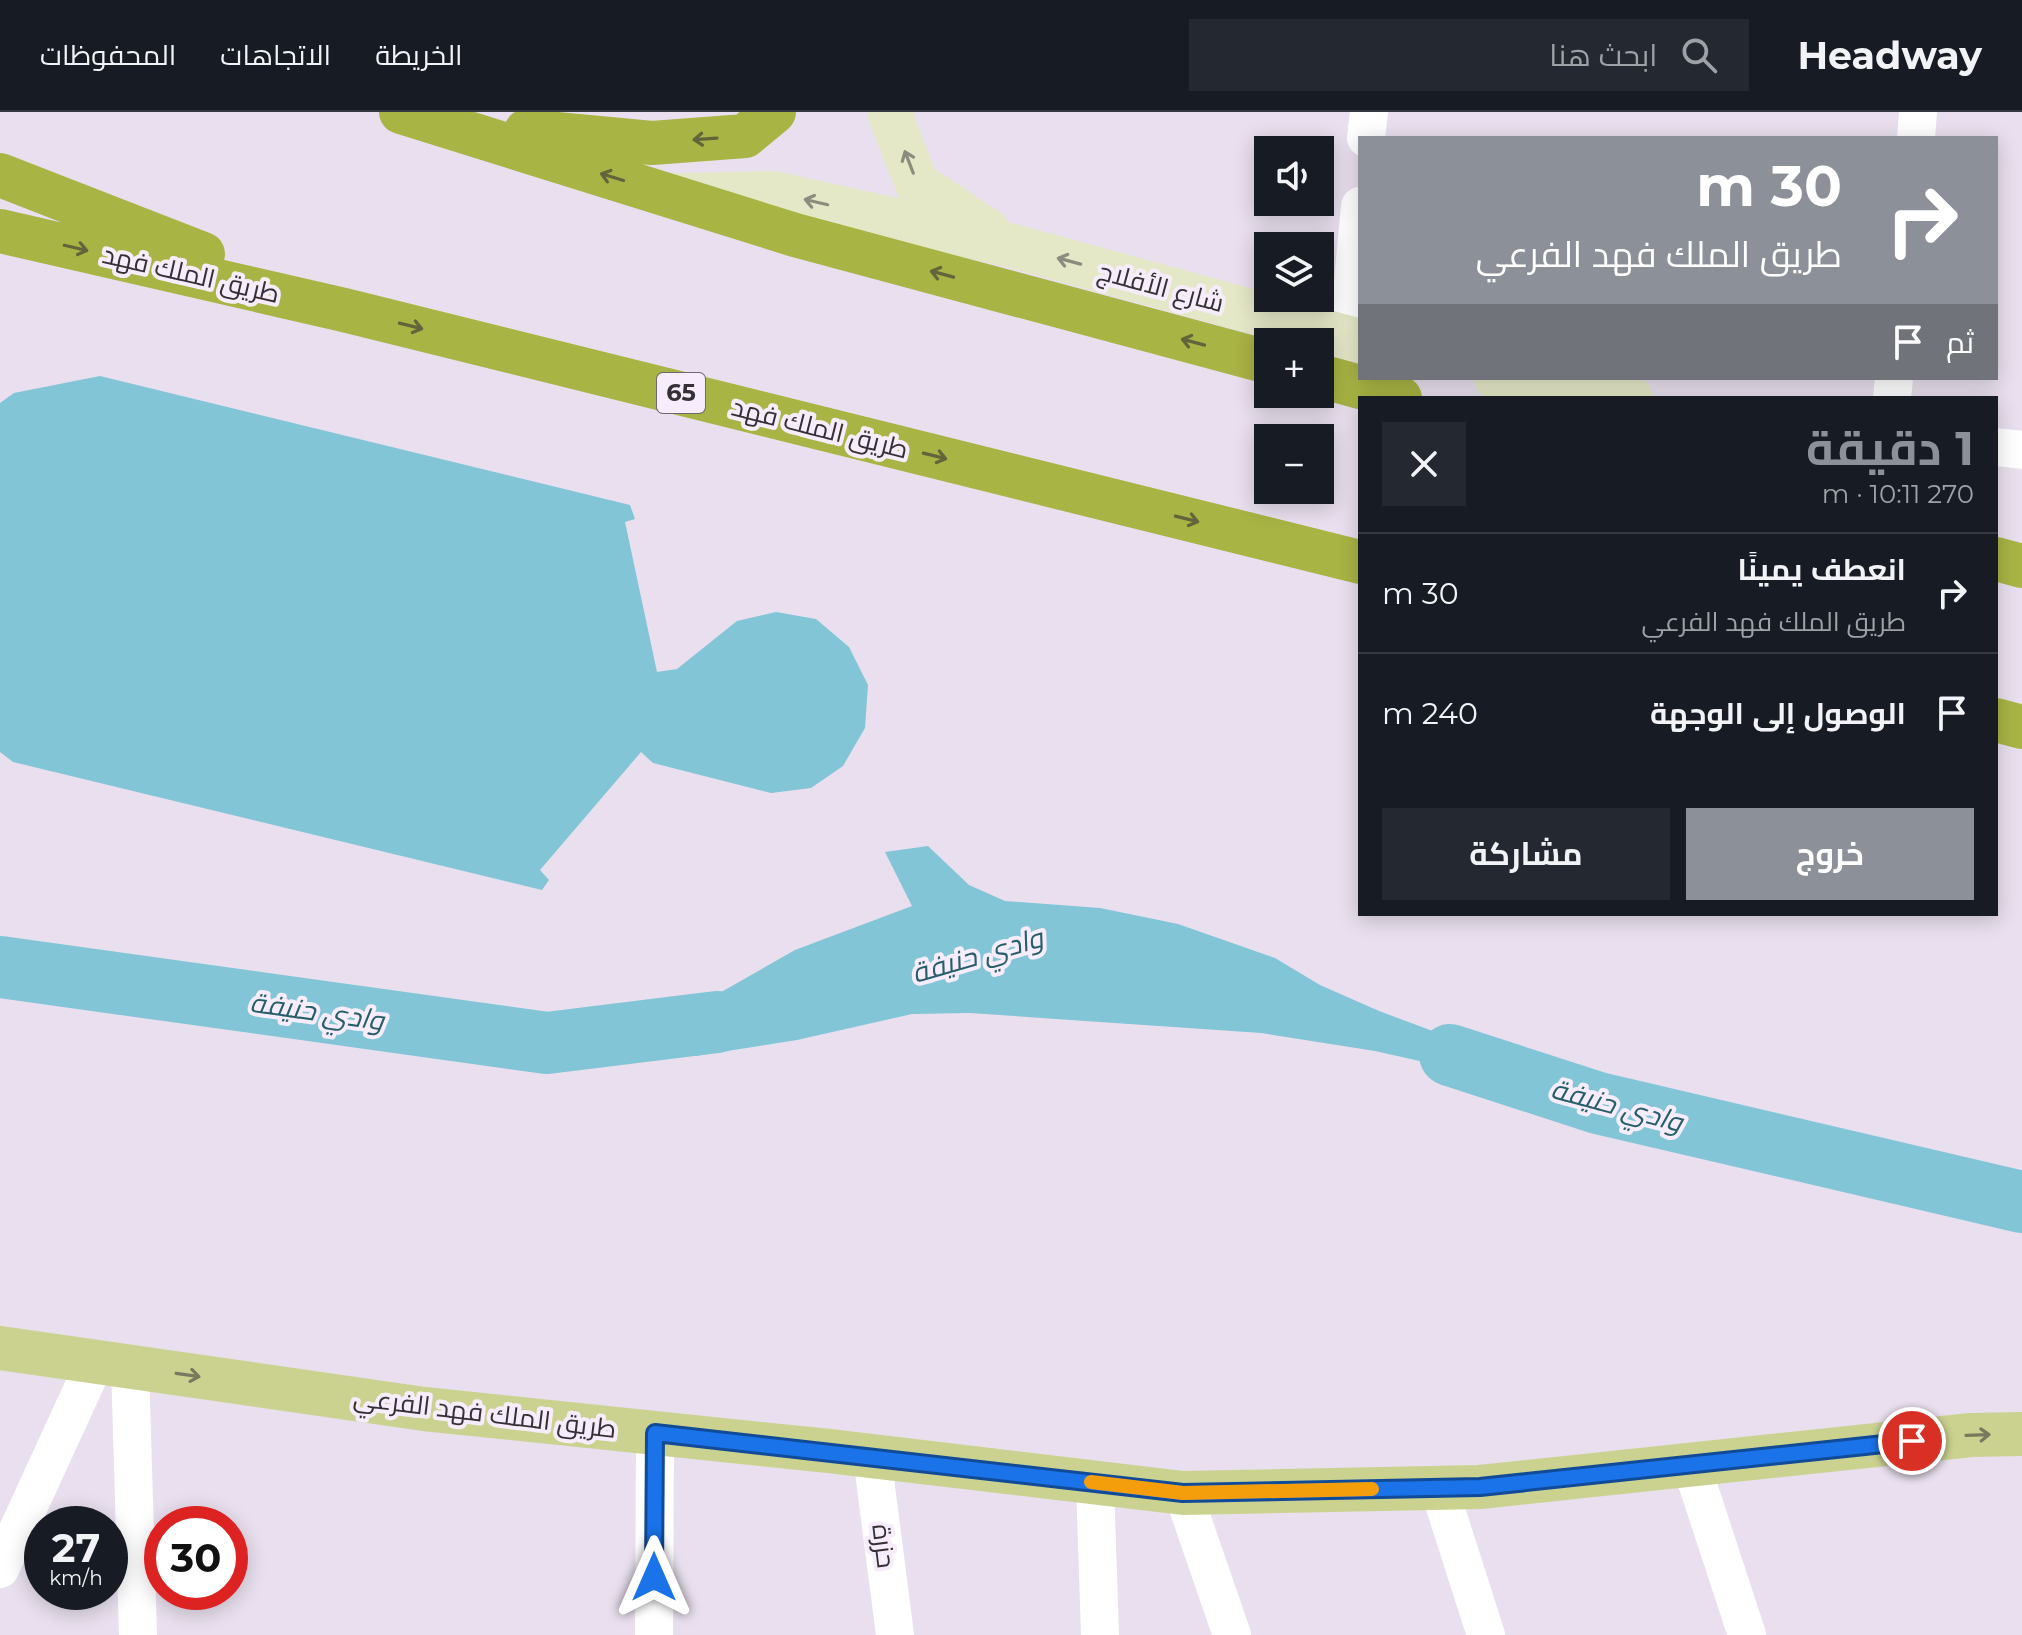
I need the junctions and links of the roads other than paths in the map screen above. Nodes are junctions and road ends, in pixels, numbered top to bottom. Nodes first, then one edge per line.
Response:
1 (774, 112) edge
2 (889, 112) edge
3 (1369, 112) edge
4 (1918, 112) edge
5 (418, 117) edge
6 (1366, 136) edge
7 (1916, 136) edge
8 (0, 175) edge
9 (670, 196) junction
10 (0, 231) edge
11 (1009, 245) junction
12 (1358, 250) edge
13 (344, 310) junction
14 (1354, 339) edge
15 (1254, 358) edge
16 (1334, 380) edge
17 (1510, 380) edge
18 (1393, 396) edge
19 (1618, 396) edge
20 (1998, 447) edge
21 (2022, 450) edge
22 (1998, 560) edge
23 (1358, 562) edge
24 (2022, 566) edge
25 (1998, 721) edge
26 (2022, 727) edge
27 (0, 1348) edge
28 (112, 1364) junction
29 (655, 1433) junction
30 (2022, 1434) edge
31 (872, 1456) junction
32 (1691, 1464) junction
33 (1095, 1483) junction
34 (1439, 1488) junction
35 (1183, 1493) junction
36 (4, 1553) edge
37 (138, 1635) edge
38 (654, 1635) edge
39 (895, 1635) edge
40 (1100, 1635) edge
41 (1232, 1635) edge
42 (1486, 1635) edge
43 (1747, 1635) edge

1 -> 5 highway
11 -> 2 street, شارع الأفلاج
3 - 6 street
4 - 7 street
9 -> 5 highway
8 - 13 highway
11 -> 9 street, شارع الأفلاج
15 -> 9 highway
10 -> 13 highway, طريق الملك فهد / 65
14 -> 11 street, شارع الأفلاج
12 - 14 street
13 -> 23 highway, طريق الملك فهد / 65
16 - 18 highway
17 - 19 street
20 - 21 street
22 - 24 highway
25 - 26 highway
27 - 28 main road, طريق الملك فهد الفرعي
28 -> 29 main road, طريق الملك فهد الفرعي
28 - 36 street
28 - 37 street
29 - 31 main road, طريق الملك فهد الفرعي
29 - 38 street
32 -> 30 main road, طريق الملك فهد الفرعي
31 - 33 main road, طريق الملك فهد الفرعي
31 - 39 street, حزرة
32 - 34 main road, طريق الملك فهد الفرعي
32 - 43 street
33 - 35 main road, طريق الملك فهد الفرعي
33 - 40 street
34 - 35 main road, طريق الملك فهد الفرعي
34 - 42 street
35 - 41 street

